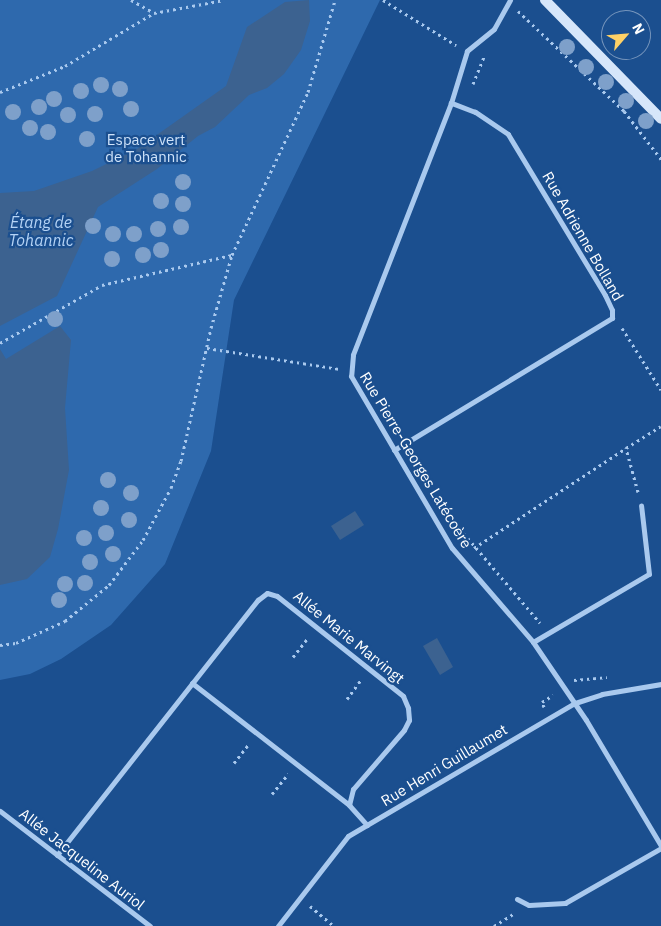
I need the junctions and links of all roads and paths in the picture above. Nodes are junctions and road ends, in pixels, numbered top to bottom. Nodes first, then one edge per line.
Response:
1 (131, 0) edge
2 (224, 0) edge
3 (335, 0) edge
4 (383, 0) edge
5 (510, 0) edge
6 (545, 0) edge
7 (154, 12) junction
8 (515, 18) dead end
9 (487, 51) dead end
10 (467, 52) junction
11 (0, 92) edge
12 (451, 103) junction
13 (464, 107) junction
14 (661, 118) edge
15 (661, 160) edge
16 (232, 255) junction
17 (612, 318) junction
18 (0, 343) edge
19 (207, 348) junction
20 (350, 371) junction
21 (661, 390) edge
22 (661, 426) edge
23 (626, 448) junction
24 (394, 450) junction
25 (641, 504) joint
26 (451, 516) dead end
27 (474, 548) junction
28 (316, 628) junction
29 (548, 634) junction
30 (533, 642) junction
31 (0, 645) edge
32 (293, 657) dead end
33 (369, 670) junction
34 (192, 683) junction
35 (661, 684) edge
36 (347, 699) dead end
37 (574, 703) junction
38 (257, 733) junction
39 (234, 764) dead end
40 (296, 764) junction
41 (272, 794) dead end
42 (349, 805) junction
43 (0, 811) edge
44 (367, 825) junction
45 (661, 847) edge
46 (57, 855) junction
47 (300, 898) junction
48 (517, 899) dead end
49 (529, 905) junction
50 (150, 926) edge
51 (278, 926) edge
52 (334, 926) edge
53 (494, 926) edge

1 - 7 path
2 - 7 path
3 - 16 path
4 - 10 path
5 - 10 street
6 - 14 main road
7 - 11 path
8 - 15 path
9 - 13 path
10 - 12 street, Rue Pierre-Georges Latécoère
12 - 13 street, Rue Adrienne Bolland
12 - 20 street, Rue Pierre-Georges Latécoère
13 - 17 street, Rue Adrienne Bolland
16 - 18 path
16 - 19 path
17 - 21 path
17 - 24 street, Rue Adrienne Bolland
19 - 20 path
19 - 31 path
20 - 24 street, Rue Pierre-Georges Latécoère
22 - 23 path
23 - 25 path
23 - 27 path
24 - 30 street, Rue Pierre-Georges Latécoère
25 - 29 street
26 - 27 path
27 - 29 path
28 - 32 path
28 - 33 street, Allée Marie Marvingt
28 - 34 street, Allée Marie Marvingt
29 - 30 street
30 - 37 street, Rue Pierre-Georges Latécoère
33 - 36 path
33 - 42 street, Allée Marie Marvingt
34 - 38 street
34 - 46 street, Allée Marie Marvingt
35 - 37 street, Rue Henri Guillaumet
37 - 44 street, Rue Henri Guillaumet
37 - 45 street, Rue Pierre-Georges Latécoère
38 - 39 path
38 - 40 street
40 - 41 path
40 - 42 street
42 - 44 street
43 - 46 street, Allée Jacqueline Auriol
44 - 47 street, Rue Henri Guillaumet
45 - 49 street
46 - 50 street, Allée Jacqueline Auriol
47 - 51 street, Rue Henri Guillaumet
47 - 52 path
48 - 49 street
49 - 53 path

